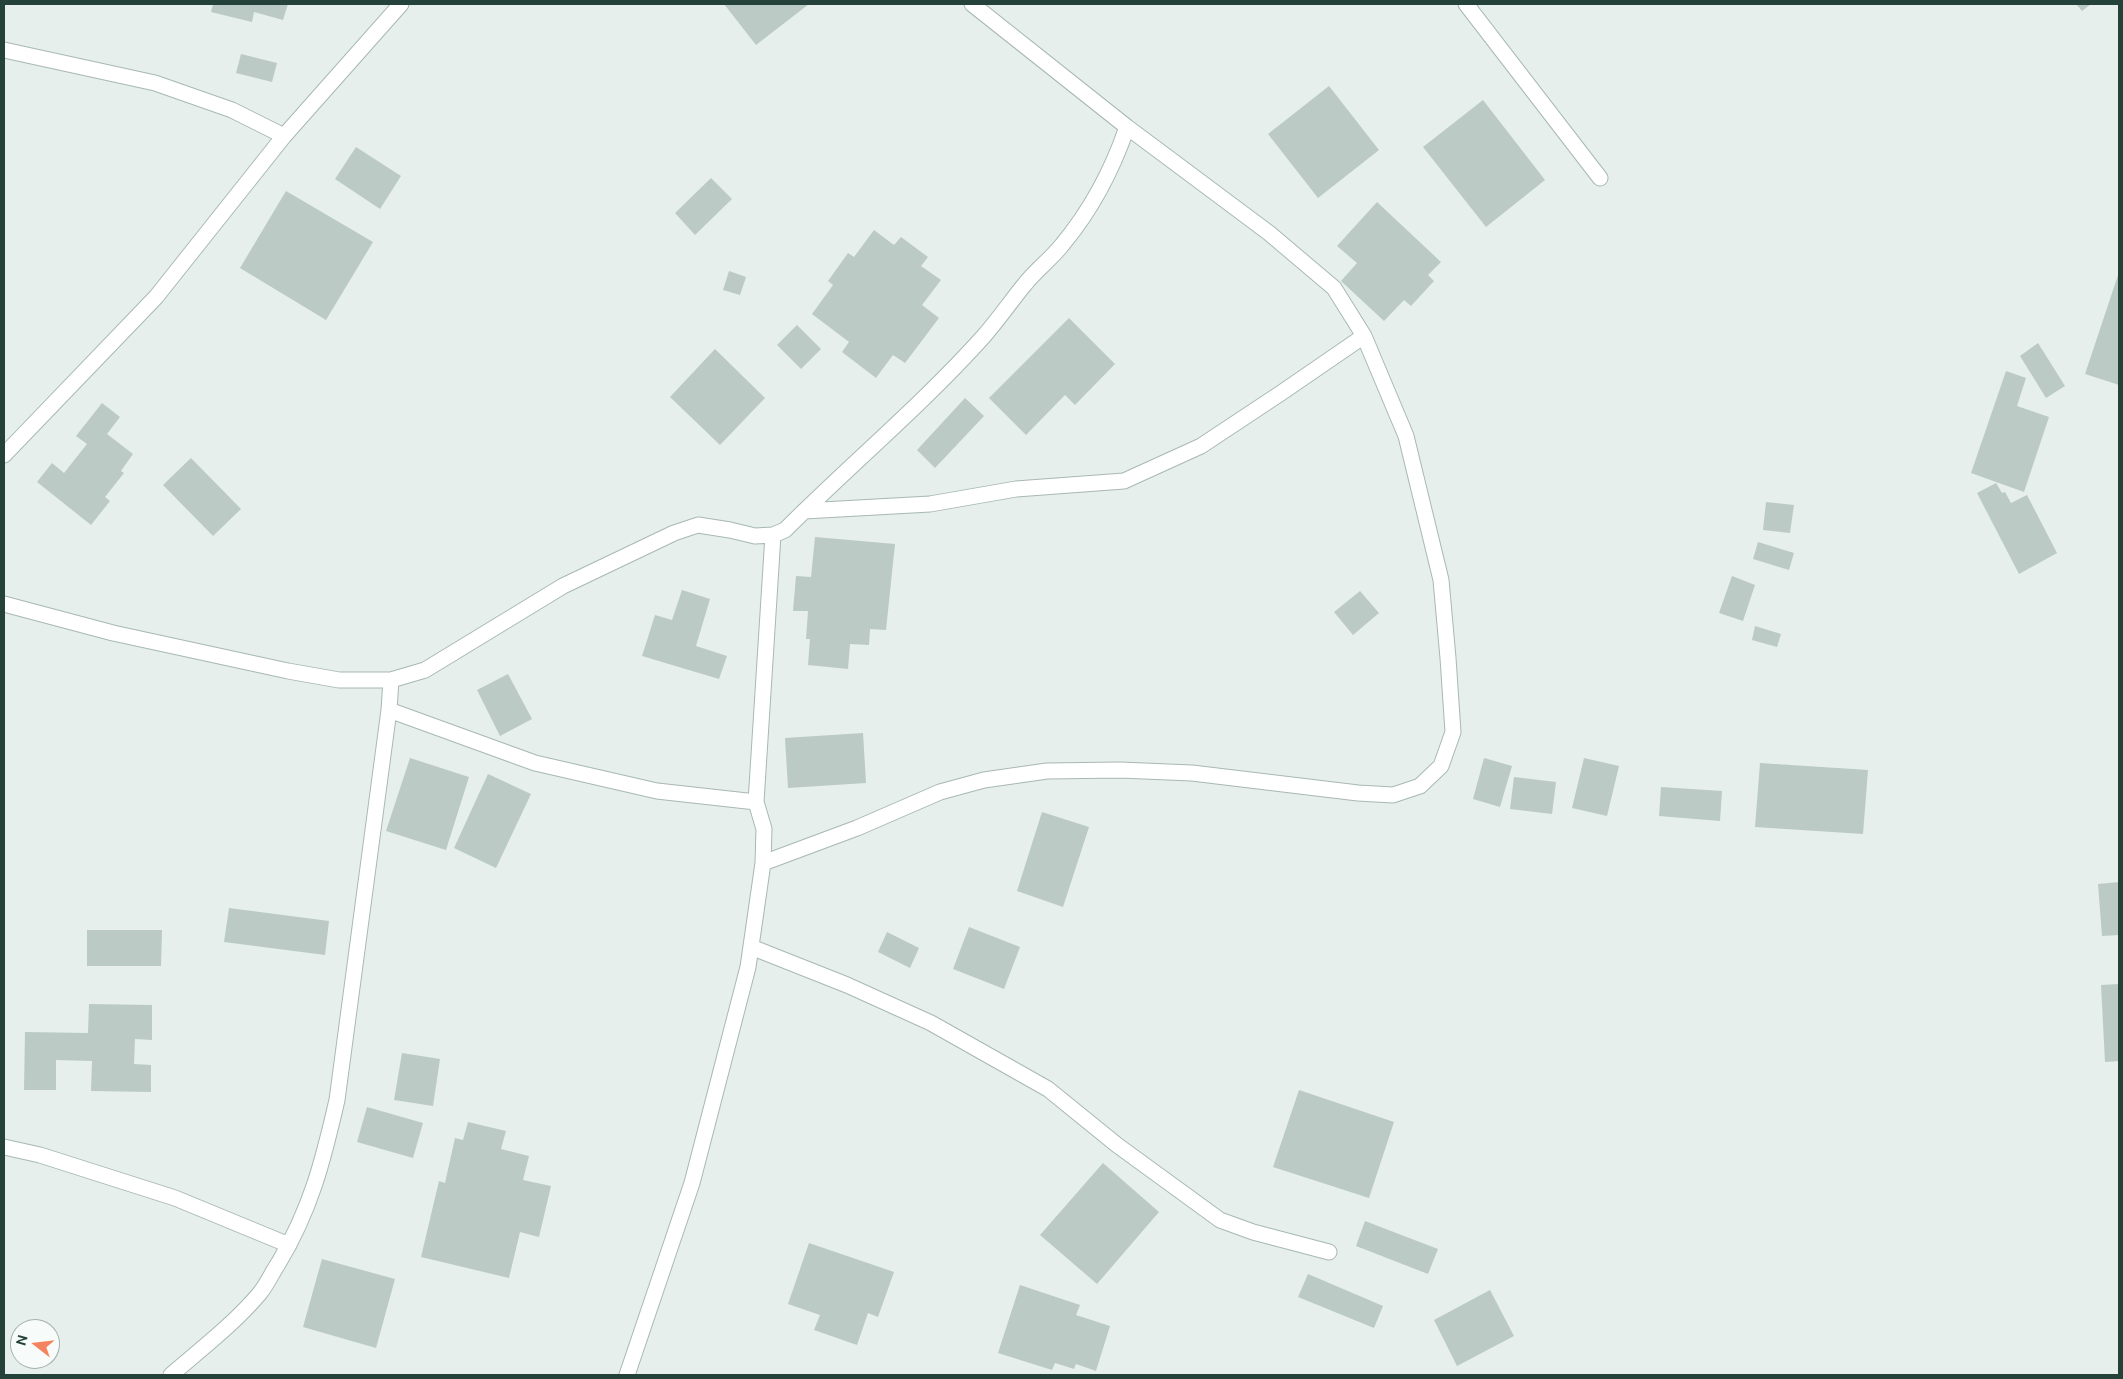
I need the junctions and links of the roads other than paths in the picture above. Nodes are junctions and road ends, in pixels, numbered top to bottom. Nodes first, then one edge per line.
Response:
1 (401, 4) edge
2 (972, 4) edge
3 (1466, 4) edge
4 (4, 50) edge
5 (1127, 127) junction
6 (284, 136) junction
7 (1600, 178) dead end
8 (1364, 336) junction
9 (4, 455) edge
10 (804, 511) junction
11 (772, 535) junction
12 (4, 604) edge
13 (391, 680) junction
14 (389, 710) junction
15 (756, 802) junction
16 (763, 863) junction
17 (751, 947) junction
18 (4, 1147) edge
19 (289, 1245) junction
20 (1329, 1252) dead end
21 (170, 1375) edge
22 (627, 1375) edge

1 - 6 street
2 - 5 street
3 - 7 street
4 - 6 street
5 - 8 street
5 - 10 street
6 - 9 street
8 - 10 street
8 - 16 street
10 - 11 street
11 - 13 street
11 - 15 street
12 - 13 street
13 - 14 street
14 - 15 street
14 - 19 street
15 - 16 street
16 - 17 street
17 - 20 street
17 - 22 street
18 - 19 street
19 - 21 street

